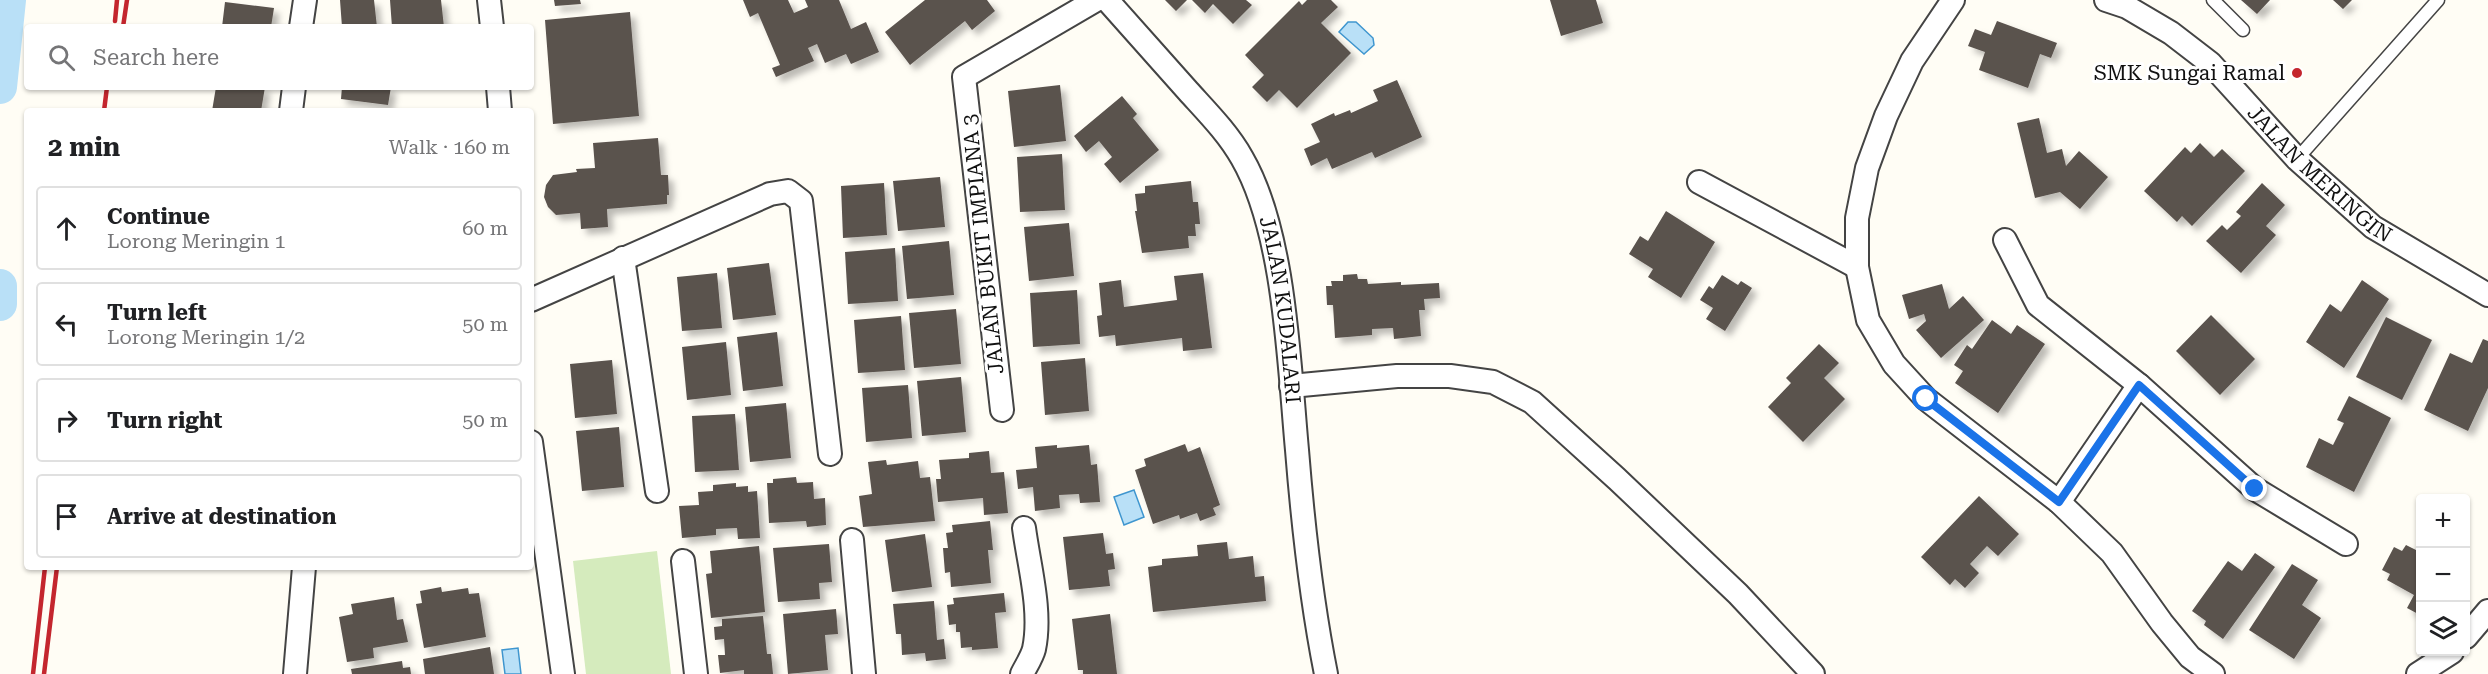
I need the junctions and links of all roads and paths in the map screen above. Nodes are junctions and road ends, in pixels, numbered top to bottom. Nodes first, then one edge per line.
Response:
1 (305, 0) edge
2 (489, 0) edge
3 (1096, 0) edge
4 (1107, 0) edge
5 (1953, 0) edge
6 (2106, 0) edge
7 (2213, 0) edge
8 (2438, 0) edge
9 (302, 24) edge
10 (492, 24) edge
11 (2243, 30) dead end
12 (294, 90) edge
13 (498, 90) edge
14 (291, 108) edge
15 (500, 108) edge
16 (2297, 159) junction
17 (1699, 182) dead end
18 (2005, 240) dead end
19 (623, 258) junction
20 (1857, 267) junction
21 (2488, 296) edge
22 (534, 299) edge
23 (2139, 385) junction
24 (1291, 386) junction
25 (1002, 410) dead end
26 (830, 454) dead end
27 (534, 464) edge
28 (657, 491) dead end
29 (2059, 502) junction
30 (1024, 528) dead end
31 (852, 540) dead end
32 (2346, 544) dead end
33 (683, 561) dead end
34 (304, 570) edge
35 (2488, 611) edge
36 (2470, 632) edge
37 (2445, 656) edge
38 (295, 674) edge
39 (563, 674) edge
40 (696, 674) edge
41 (864, 674) edge
42 (1022, 674) edge
43 (1326, 674) edge
44 (1813, 674) edge
45 (2213, 674) edge
46 (2418, 674) edge

1 - 9 street
2 - 10 street
3 - 25 street, JALAN BUKIT IMPIANA 3
4 - 24 street, JALAN KUDALARI
5 - 20 street
6 - 16 street, JALAN MERINGIN
7 - 11 lane
8 - 16 lane
12 - 14 street
13 - 15 street
16 - 21 street, JALAN MERINGIN
17 - 20 street
18 - 23 street
19 - 22 street
19 - 26 street
19 - 28 street
20 - 29 street
23 - 29 street
23 - 32 street
24 - 43 street, JALAN KUDALARI
24 - 44 street
27 - 39 street
29 - 45 street
30 - 42 street
31 - 41 street
33 - 40 street
34 - 38 street
35 - 36 street
37 - 46 street

